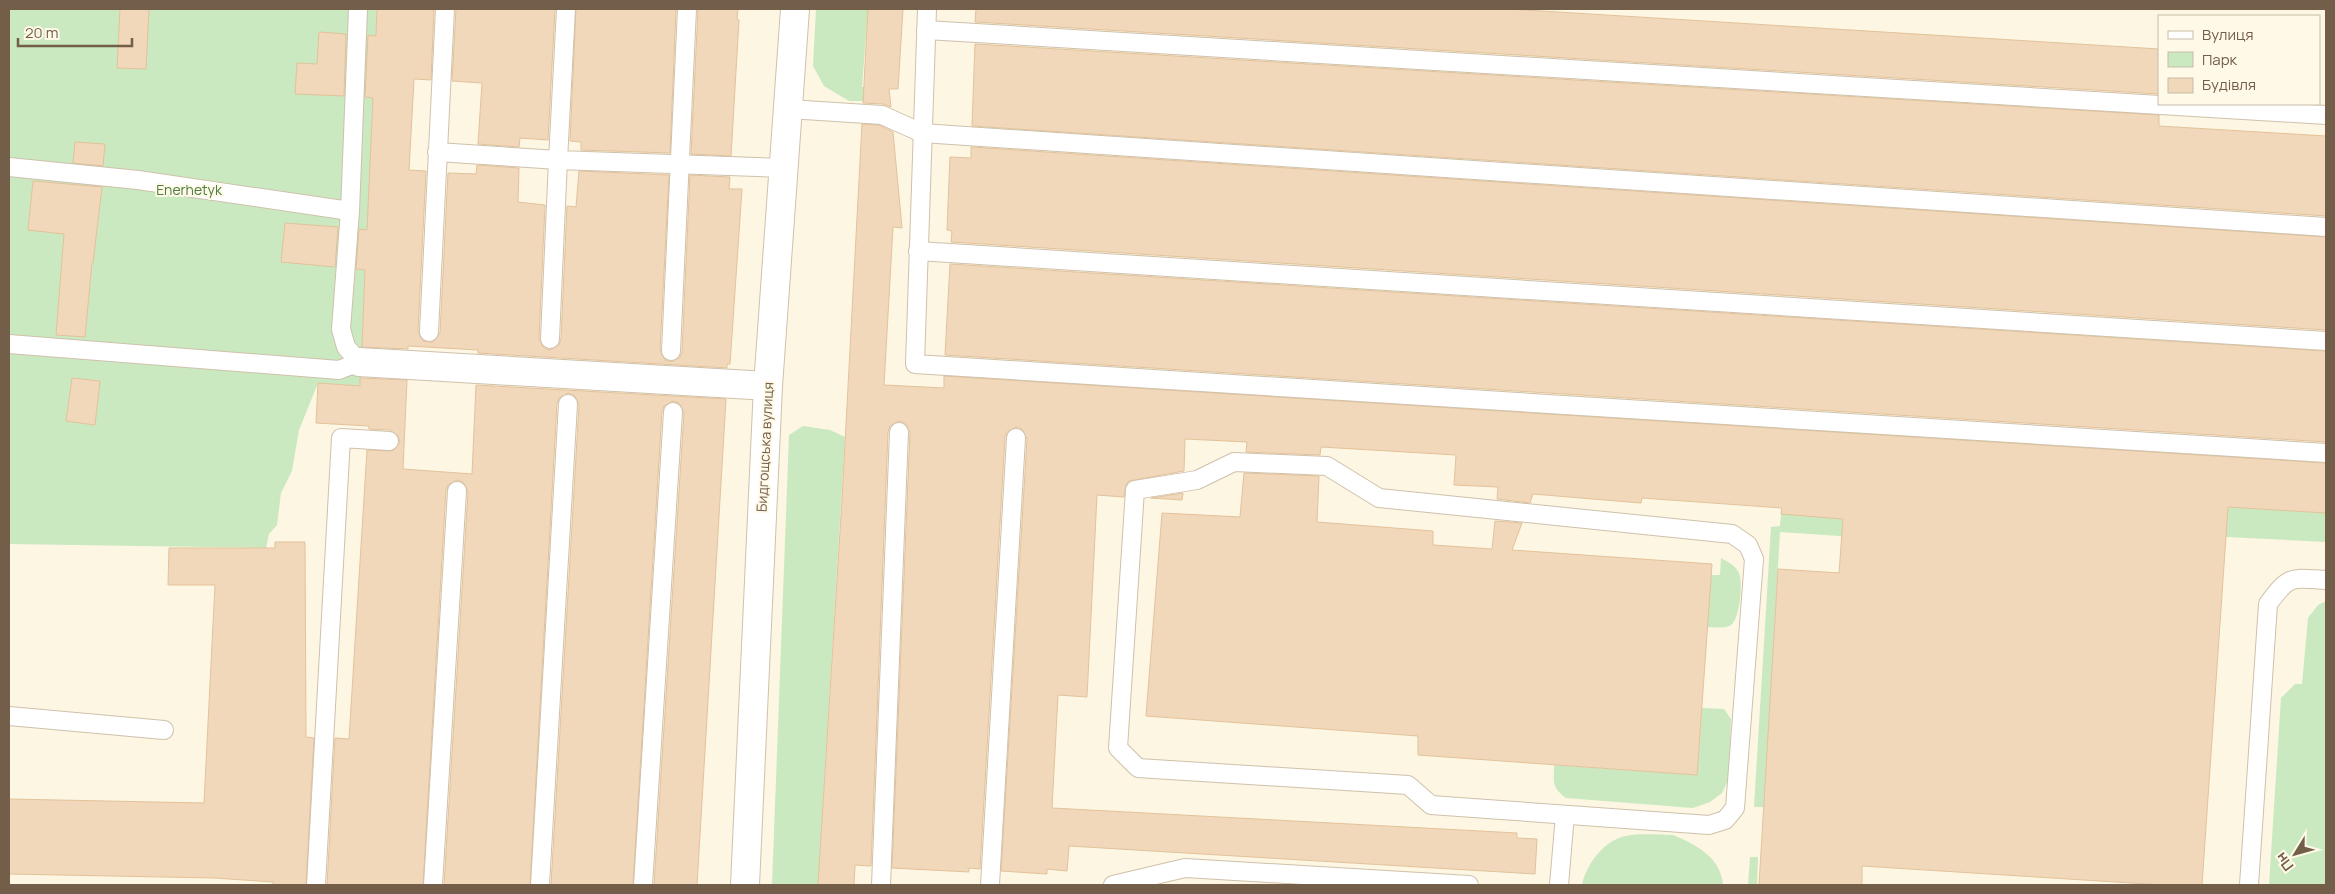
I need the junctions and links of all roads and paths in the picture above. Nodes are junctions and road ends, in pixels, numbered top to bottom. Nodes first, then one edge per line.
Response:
1 (358, 9) edge
2 (445, 9) edge
3 (566, 9) edge
4 (687, 9) edge
5 (795, 9) edge
6 (927, 9) edge
7 (926, 30) junction
8 (2158, 105) edge
9 (2161, 105) edge
10 (789, 109) junction
11 (2326, 115) edge
12 (922, 134) junction
13 (437, 152) junction
14 (558, 160) junction
15 (680, 165) junction
16 (9, 167) edge
17 (783, 168) junction
18 (350, 210) junction
19 (2326, 228) edge
20 (918, 251) junction
21 (429, 332) dead end
22 (550, 339) dead end
23 (2326, 341) edge
24 (9, 344) edge
25 (671, 352) dead end
26 (358, 362) junction
27 (768, 386) junction
28 (568, 404) dead end
29 (673, 412) dead end
30 (899, 432) dead end
31 (1016, 438) dead end
32 (389, 441) dead end
33 (2326, 453) edge
34 (457, 491) dead end
35 (2326, 580) edge
36 (9, 716) edge
37 (164, 730) dead end
38 (1565, 815) junction
39 (1184, 877) edge
40 (1283, 879) edge
41 (1390, 882) edge
42 (316, 885) edge
43 (433, 885) edge
44 (540, 885) edge
45 (643, 885) edge
46 (746, 885) edge
47 (881, 885) edge
48 (990, 885) edge
49 (1114, 885) edge
50 (1469, 885) edge
51 (1559, 885) edge
52 (2249, 885) edge

1 - 18 lane
2 - 13 lane
3 - 14 lane
4 - 15 lane
5 - 10 street, Бидгощська вулиця
6 - 7 lane
7 - 8 lane
7 - 12 lane
9 - 11 lane
10 - 12 lane
10 - 17 street, Бидгощська вулиця
12 - 19 lane
12 - 20 lane
13 - 14 lane
13 - 21 lane
14 - 15 lane
14 - 22 lane
15 - 17 lane
15 - 25 lane
16 - 18 lane
17 - 27 street, Бидгощська вулиця
18 - 26 lane
20 - 23 lane
20 - 33 lane
24 - 26 lane
26 - 27 street
27 - 46 street, Бидгощська вулиця
28 - 44 lane
29 - 45 lane
30 - 47 lane
31 - 48 lane
32 - 42 lane
34 - 43 lane
35 - 52 lane
36 - 37 lane
38 - 38 lane
38 - 51 lane
39 - 40 lane
39 - 49 lane
40 - 41 lane
41 - 50 lane

